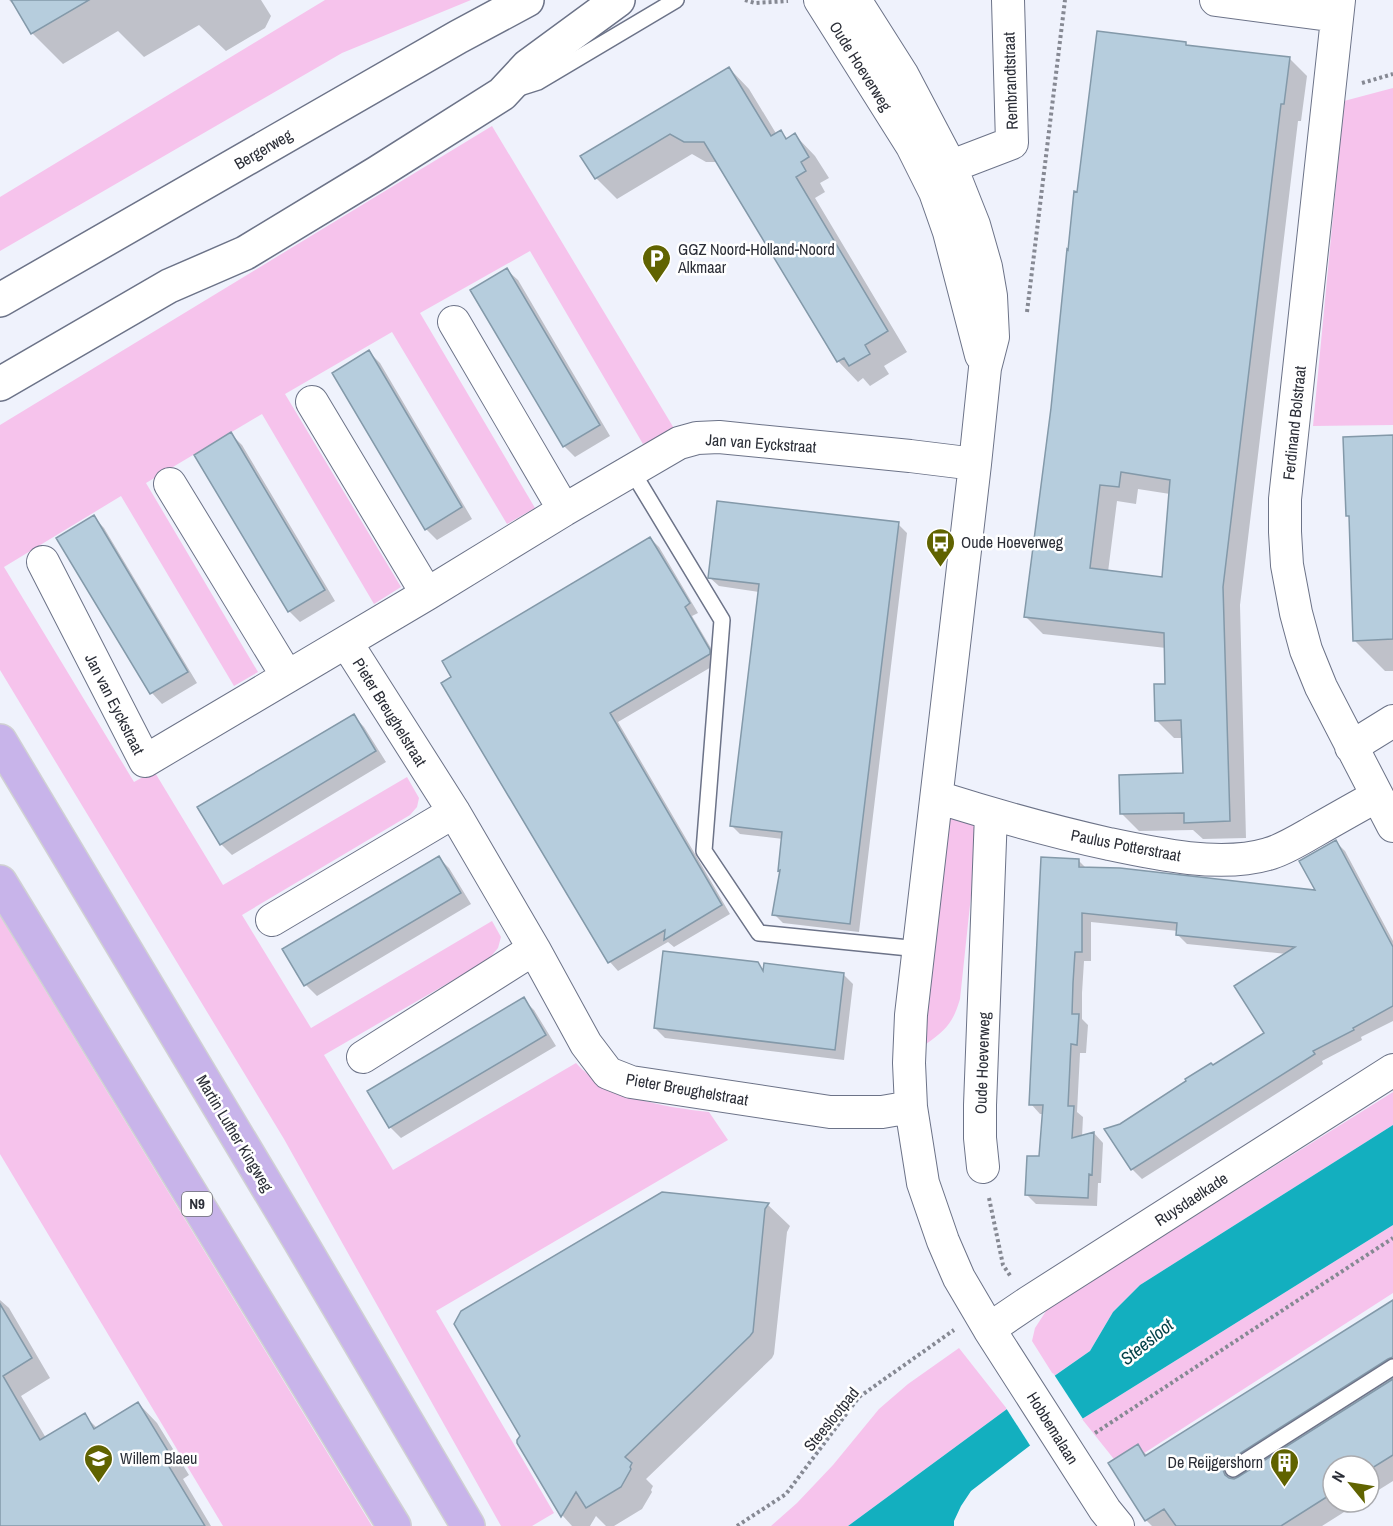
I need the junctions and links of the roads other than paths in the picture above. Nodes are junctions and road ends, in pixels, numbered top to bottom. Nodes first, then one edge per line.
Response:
1 (527, 0) edge
2 (618, 0) edge
3 (676, 0) edge
4 (820, 0) edge
5 (855, 0) edge
6 (1008, 0) edge
7 (1216, 0) edge
8 (1338, 8) edge
9 (502, 94) junction
10 (939, 171) junction
11 (0, 300) edge
12 (454, 322) dead end
13 (0, 384) edge
14 (312, 402) dead end
15 (975, 464) junction
16 (632, 471) junction
17 (170, 484) dead end
18 (564, 510) junction
19 (43, 562) dead end
20 (427, 594) junction
21 (346, 642) junction
22 (287, 676) junction
23 (1393, 721) edge
24 (0, 741) edge
25 (1351, 747) junction
26 (1377, 795) junction
27 (937, 797) junction
28 (454, 812) junction
29 (991, 814) junction
30 (1393, 826) edge
31 (0, 882) edge
32 (272, 920) dead end
33 (534, 949) junction
34 (919, 949) junction
35 (363, 1057) dead end
36 (1393, 1070) edge
37 (911, 1107) junction
38 (983, 1167) road end
39 (984, 1321) junction
40 (1393, 1367) edge
41 (1233, 1469) dead end
42 (394, 1526) edge
43 (468, 1526) edge
44 (1118, 1526) edge

1 - 11 main road, Bergerweg
2 - 9 main road
3 - 9 lane
4 - 10 street, Oude Hoeverweg
5 - 10 street, Oude Hoeverweg
6 - 10 street, Rembrandtstraat
7 - 8 street
8 - 25 street, Ferdinand Bolstraat
9 - 13 main road
10 - 15 street, Oude Hoeverweg
12 - 18 street
14 - 20 street
15 - 16 street, Jan van Eyckstraat
15 - 27 street, Oude Hoeverweg
16 - 18 street, Jan van Eyckstraat
16 - 34 lane
17 - 22 street
18 - 20 street, Jan van Eyckstraat
19 - 22 street, Jan van Eyckstraat
20 - 21 street, Jan van Eyckstraat
21 - 22 street, Jan van Eyckstraat
21 - 28 street, Pieter Breughelstraat
23 - 25 street
24 - 43 highway, Martin Luther Kingweg
25 - 26 street, Ferdinand Bolstraat
26 - 29 street, Paulus Potterstraat
26 - 30 street, Ferdinand Bolstraat
27 - 29 street, Paulus Potterstraat
27 - 34 street, Oude Hoeverweg
28 - 32 street
28 - 33 street, Pieter Breughelstraat
29 - 38 street, Oude Hoeverweg
31 - 42 highway, N9
33 - 35 street
33 - 37 street, Pieter Breughelstraat
34 - 37 street, Oude Hoeverweg
36 - 39 street, Ruysdaelkade
37 - 39 street, Oude Hoeverweg
39 - 44 street, Hobbemalaan
40 - 41 lane

